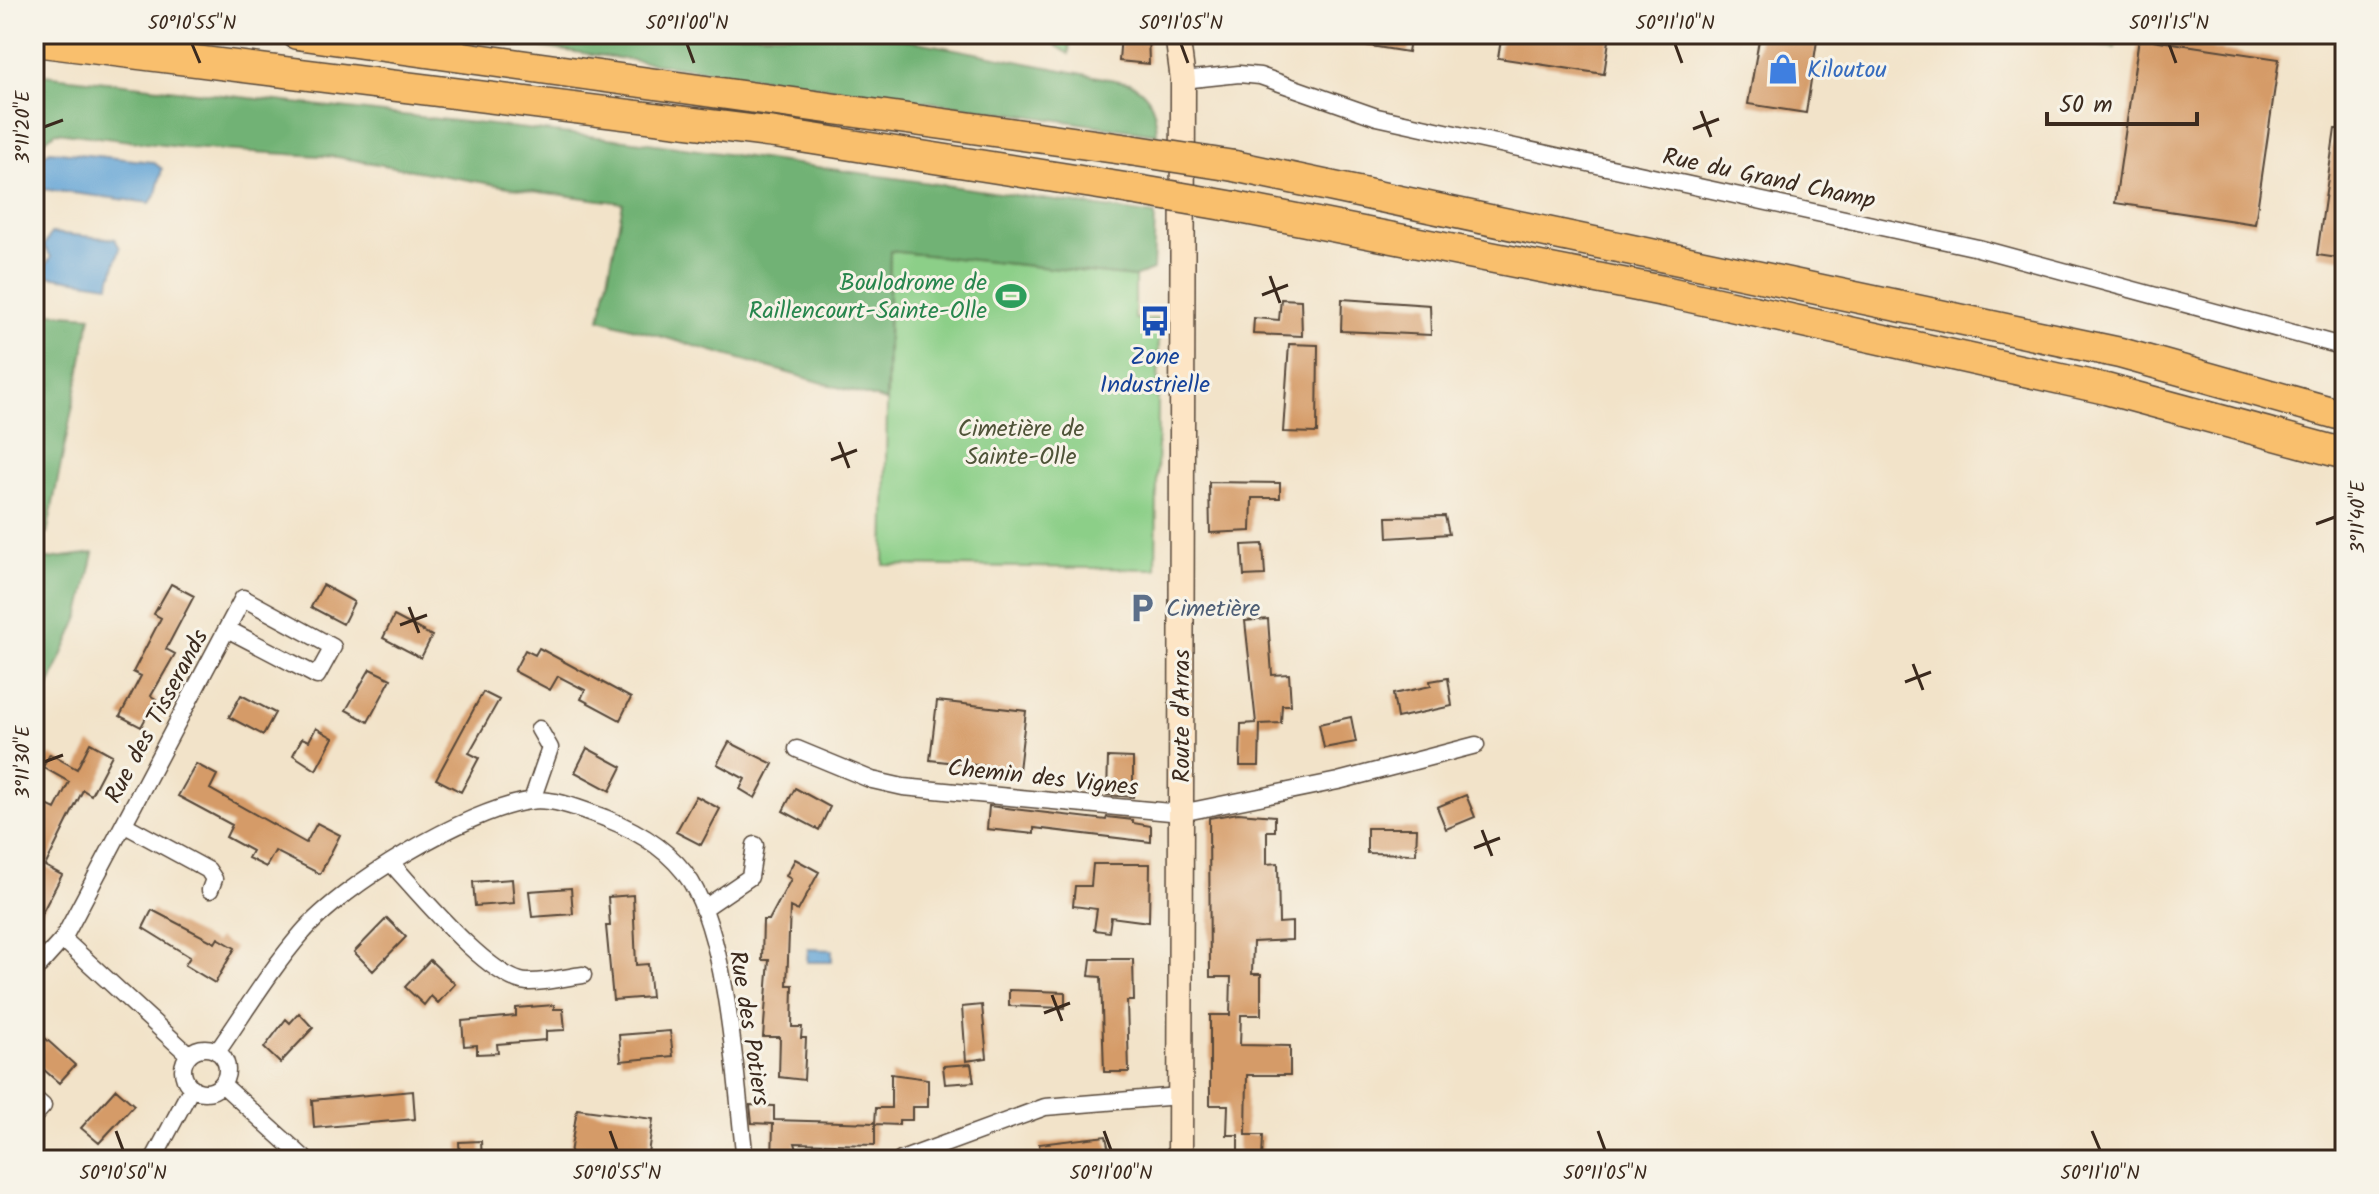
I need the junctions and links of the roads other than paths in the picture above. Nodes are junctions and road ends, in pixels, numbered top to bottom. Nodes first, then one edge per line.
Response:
1 (297, 34) edge
2 (1177, 34) edge
3 (1192, 34) edge
4 (34, 41) edge
5 (1183, 80) junction
6 (2345, 347) edge
7 (2345, 416) edge
8 (2345, 454) edge
9 (229, 630) junction
10 (539, 729) dead end
11 (1476, 745) dead end
12 (797, 749) dead end
13 (532, 800) junction
14 (1181, 813) junction
15 (125, 825) junction
16 (755, 845) dead end
17 (392, 864) junction
18 (210, 890) dead end
19 (703, 909) junction
20 (63, 939) junction
21 (34, 971) edge
22 (583, 975) dead end
23 (217, 1052) junction
24 (189, 1055) junction
25 (222, 1084) junction
26 (192, 1087) junction
27 (1179, 1096) junction
28 (34, 1098) edge
29 (34, 1116) edge
30 (153, 1160) edge
31 (306, 1160) edge
32 (745, 1160) edge
33 (901, 1160) edge
34 (1180, 1160) edge

1 - 7 highway, bridge
2 - 5 main road
3 - 5 main road
4 - 8 highway, bridge
5 - 6 street, Rue du Grand Champ
5 - 14 main road, Route d'Arras
9 - 9 street, Rue des Tisserands
9 - 15 street, Rue des Tisserands
10 - 13 street
11 - 14 street, Chemin des Vignes
12 - 14 street, Chemin des Vignes
13 - 17 street, Rue des Potiers
13 - 19 street, Rue des Potiers
14 - 27 main road, Route d'Arras
15 - 18 street, Rue des Tisserands
15 - 20 street, Rue des Tisserands
16 - 19 street
17 - 22 street
17 - 23 street, Rue des Potiers
19 - 32 street, Rue des Potiers
20 - 21 street, Rue des Tisserands
20 - 24 street
23 - 24 street
23 - 25 street
24 - 26 street
25 - 26 street
25 - 31 street
26 - 30 street
27 - 33 street
27 - 34 main road, Route d'Arras
28 - 29 street

